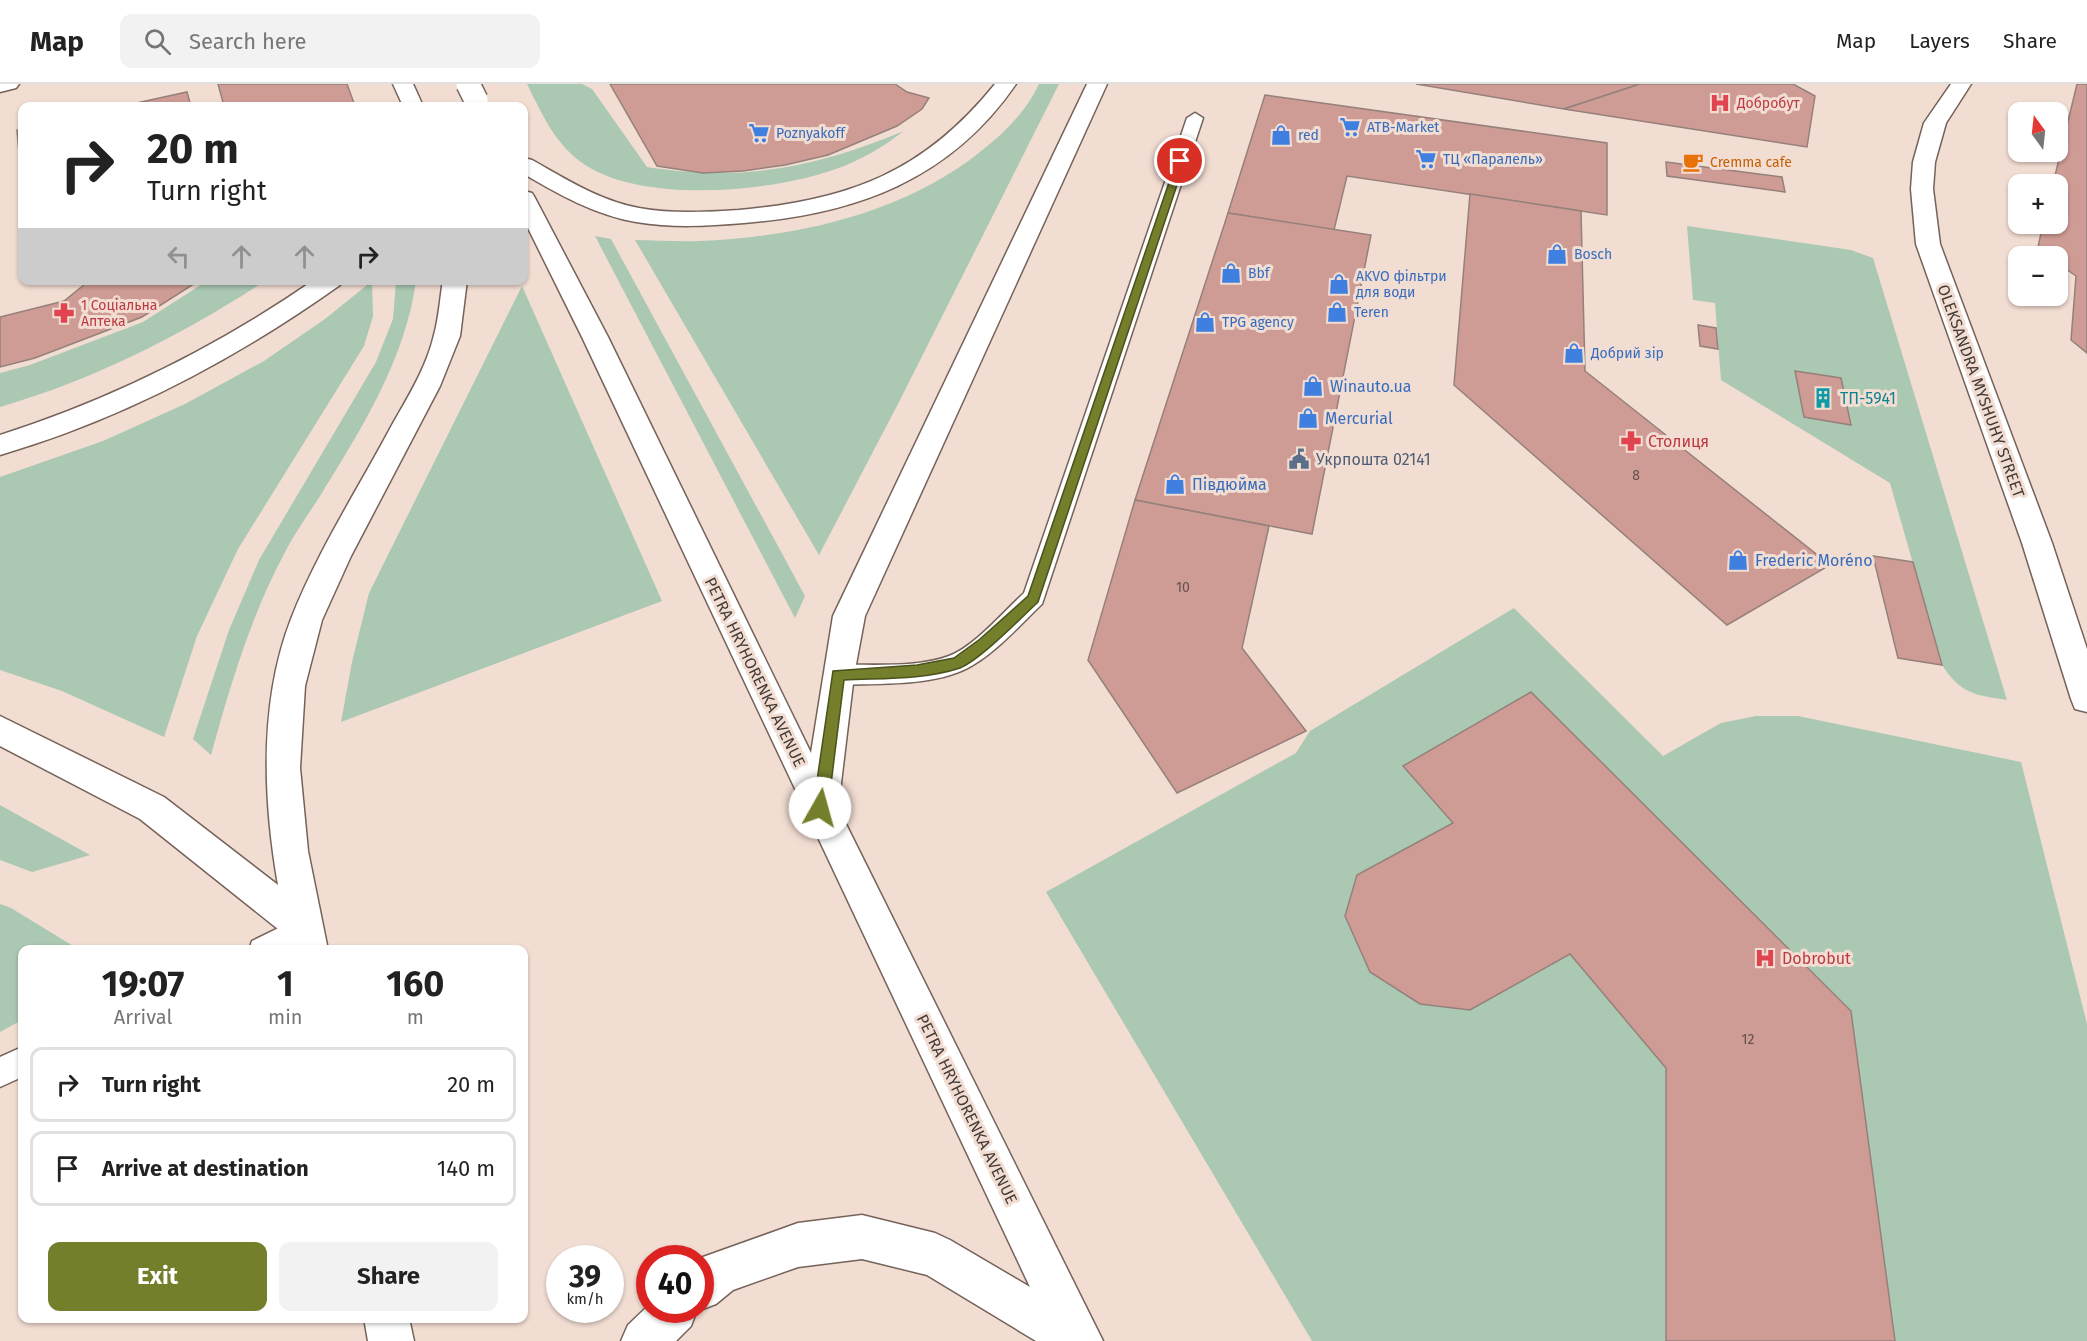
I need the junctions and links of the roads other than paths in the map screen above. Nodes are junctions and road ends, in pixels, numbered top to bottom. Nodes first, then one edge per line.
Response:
1 (9, 84) edge
2 (403, 84) edge
3 (1006, 84) edge
4 (1096, 84) edge
5 (1961, 84) edge
6 (0, 86) edge
7 (411, 102) edge
8 (1195, 118) dead end
9 (528, 167) edge
10 (528, 206) edge
11 (324, 285) edge
12 (454, 285) edge
13 (0, 445) edge
14 (838, 675) junction
15 (2087, 699) edge
16 (0, 730) edge
17 (820, 808) junction
18 (307, 939) edge
19 (282, 945) edge
20 (18, 1064) edge
21 (0, 1072) edge
22 (714, 1278) edge
23 (387, 1323) edge
24 (662, 1323) edge
25 (391, 1341) edge
26 (644, 1341) edge
27 (1080, 1341) edge

1 - 6 main road
2 - 7 main road
3 - 9 main road
4 - 14 main road
5 - 15 main road, OLEKSANDRA MYSHUHY STREET
8 - 14 lane
10 - 17 main road, PETRA HRYHORENKA AVENUE
11 - 13 main road
12 - 18 main road
14 - 17 main road
16 - 18 main road
17 - 27 main road, PETRA HRYHORENKA AVENUE
18 - 19 lane
20 - 21 lane
22 - 27 main road
23 - 25 main road
24 - 26 main road

